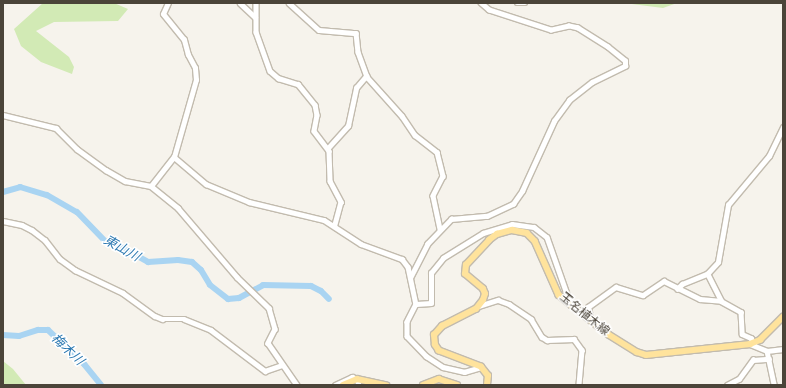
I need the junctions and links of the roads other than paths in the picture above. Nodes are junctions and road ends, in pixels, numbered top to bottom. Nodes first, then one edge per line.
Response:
1 (168, 3) edge
2 (240, 3) edge
3 (256, 3) edge
4 (289, 3) edge
5 (481, 3) edge
6 (517, 3) edge
7 (525, 3) edge
8 (255, 16) junction
9 (366, 76) junction
10 (3, 115) edge
11 (783, 127) edge
12 (328, 148) junction
13 (174, 157) junction
14 (151, 186) junction
15 (3, 221) edge
16 (335, 225) junction
17 (440, 228) junction
18 (707, 274) junction
19 (410, 278) junction
20 (678, 288) junction
21 (720, 301) junction
22 (416, 304) junction
23 (571, 305) junction
24 (476, 308) junction
25 (590, 317) junction
26 (783, 317) edge
27 (752, 344) junction
28 (783, 349) edge
29 (768, 351) junction
30 (769, 359) junction
31 (282, 365) junction
32 (481, 367) junction
33 (357, 379) junction
34 (297, 385) edge
35 (335, 385) edge
36 (343, 385) edge
37 (359, 385) edge
38 (386, 385) edge
39 (423, 385) edge
40 (457, 385) edge
41 (487, 385) edge
42 (579, 385) edge
43 (727, 385) edge
44 (774, 385) edge

1 - 13 street
2 - 8 street
3 - 8 street
4 - 9 street
5 - 17 street
6 - 7 street
8 - 12 street
9 - 12 street
9 - 17 street
10 - 14 street
11 - 18 street
12 - 16 street
13 - 14 street
13 - 16 street
14 - 31 street
15 - 31 street
16 - 19 street
17 - 19 street
18 - 20 street
18 - 21 street
19 - 22 street
20 - 21 street
20 - 25 street
21 - 27 street
22 - 23 street
22 - 32 street
23 - 24 main road, 玉名植木線
23 - 25 main road, 玉名植木線
24 - 32 main road
24 - 42 street
25 - 27 main road, 玉名植木線
26 - 27 main road
27 - 29 street
28 - 29 street
29 - 30 street
30 - 43 street
30 - 44 street
31 - 34 street
32 - 41 main road
33 - 35 street
33 - 36 main road
33 - 37 street
33 - 38 main road
39 - 40 main road

